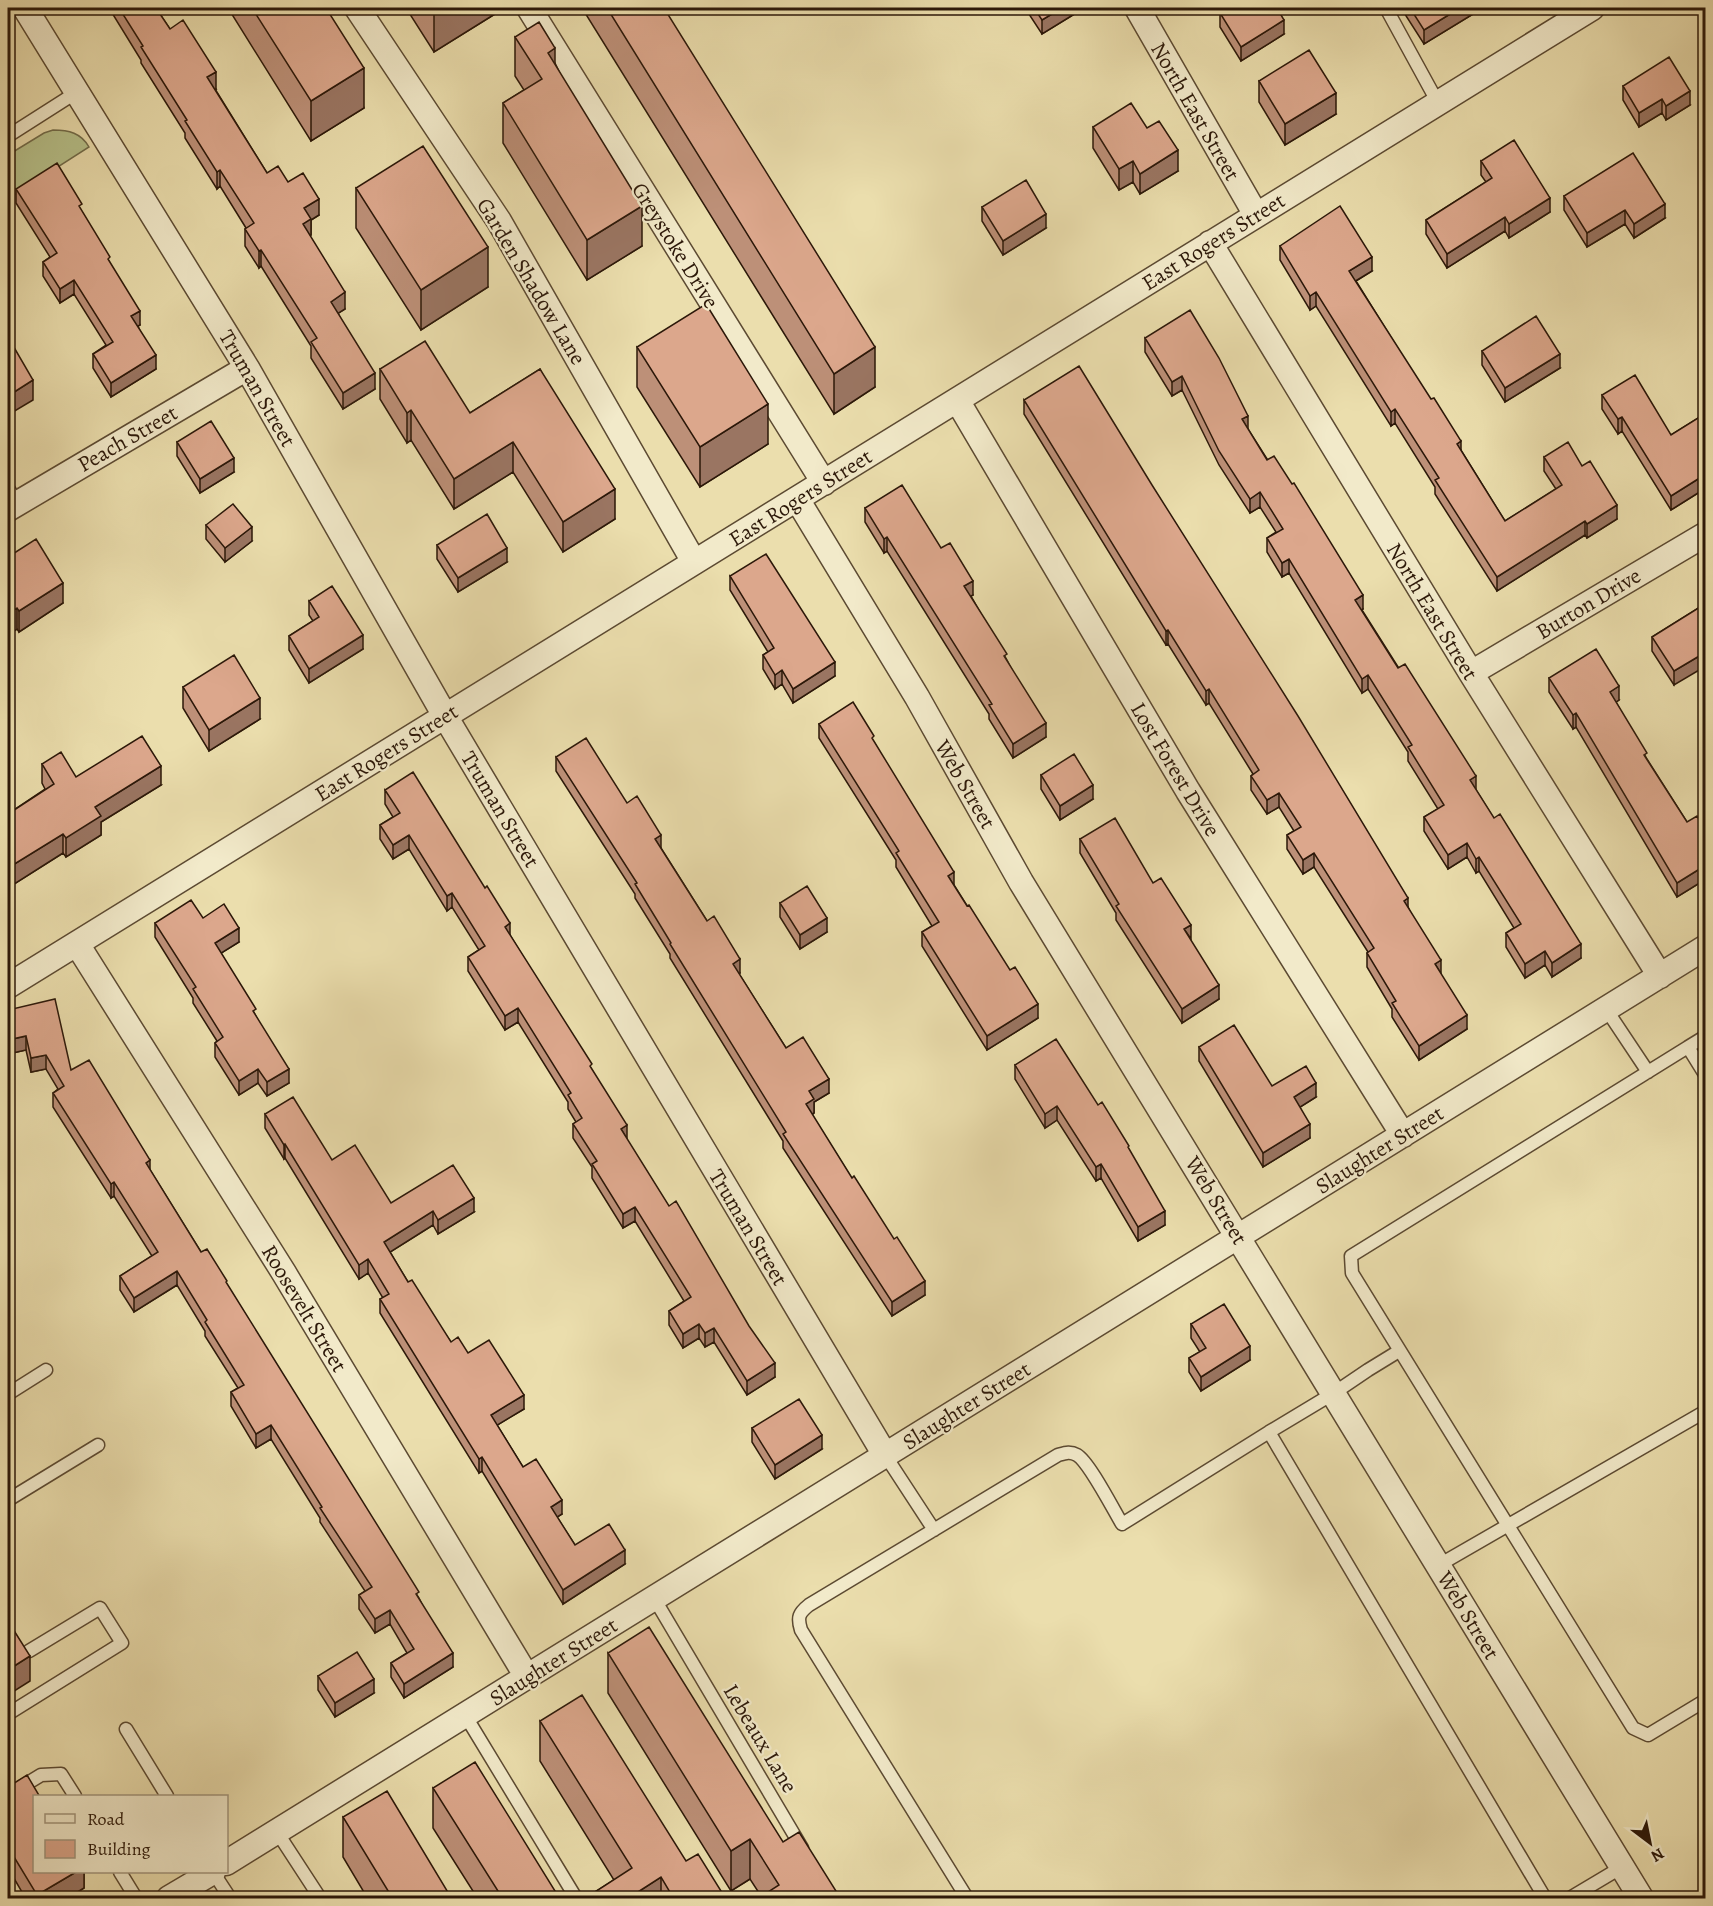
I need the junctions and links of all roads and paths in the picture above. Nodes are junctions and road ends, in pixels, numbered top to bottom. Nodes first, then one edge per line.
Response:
1 (25, 8) edge
2 (357, 8) edge
3 (530, 8) edge
4 (1137, 8) edge
5 (1386, 8) edge
6 (1592, 8) edge
7 (77, 92) junction
8 (1437, 103) junction
9 (8, 136) edge
10 (1256, 215) junction
11 (1210, 243) junction
12 (247, 368) junction
13 (957, 400) junction
14 (824, 483) junction
15 (796, 499) junction
16 (11, 500) edge
17 (1706, 534) edge
18 (694, 562) junction
19 (1471, 673) junction
20 (445, 716) junction
21 (77, 944) junction
22 (1706, 947) edge
23 (1660, 976) junction
24 (8, 986) edge
25 (1606, 1009) junction
26 (1706, 1036) edge
27 (1688, 1047) junction
28 (1648, 1072) junction
29 (1706, 1076) edge
30 (1403, 1135) junction
31 (1239, 1236) junction
32 (1399, 1351) junction
33 (46, 1370) dead end
34 (1334, 1393) junction
35 (8, 1394) edge
36 (1706, 1411) edge
37 (1269, 1432) junction
38 (98, 1445) dead end
39 (885, 1455) junction
40 (8, 1500) edge
41 (1507, 1527) junction
42 (934, 1530) junction
43 (1439, 1565) junction
44 (654, 1598) junction
45 (29, 1651) edge
46 (527, 1677) junction
47 (1706, 1700) edge
48 (8, 1713) edge
49 (465, 1715) junction
50 (126, 1729) dead end
51 (8, 1795) edge
52 (74, 1795) edge
53 (166, 1795) edge
54 (277, 1832) junction
55 (807, 1857) edge
56 (228, 1862) edge
57 (1622, 1867) junction
58 (121, 1873) edge
59 (211, 1873) edge
60 (214, 1873) edge
61 (136, 1899) edge
62 (169, 1899) edge
63 (230, 1899) edge
64 (320, 1899) edge
65 (576, 1899) edge
66 (967, 1899) edge
67 (1545, 1899) edge
68 (1570, 1899) edge
69 (1641, 1899) edge

1 - 7 street, Truman Street
2 - 18 street, Garden Shadow Lane
3 - 14 street, Greystoke Drive
4 - 10 street, North East Street
5 - 8 lane
6 - 8 street, East Rogers Street
7 - 9 lane
7 - 12 street, Truman Street
8 - 10 street, East Rogers Street
10 - 11 street, East Rogers Street
11 - 13 street, East Rogers Street
11 - 19 street, North East Street
12 - 16 street, Peach Street
12 - 20 street, Truman Street
13 - 14 street, East Rogers Street
13 - 30 street, Lost Forest Drive
14 - 15 street, East Rogers Street
15 - 18 street, East Rogers Street
15 - 31 street, Web Street
17 - 19 street, Burton Drive
18 - 20 street, East Rogers Street
19 - 23 street, North East Street
20 - 21 street, East Rogers Street
20 - 39 street, Truman Street
21 - 24 street, East Rogers Street
21 - 46 street, Roosevelt Street
22 - 23 street, Slaughter Street
23 - 25 street, Slaughter Street
25 - 28 lane
25 - 30 street, Slaughter Street
26 - 27 lane
27 - 28 lane
27 - 29 lane
28 - 32 lane
30 - 31 street, Slaughter Street
31 - 34 street, Web Street
31 - 39 street, Slaughter Street
32 - 34 lane
32 - 41 lane
33 - 35 lane
34 - 37 lane
34 - 43 street, Web Street
36 - 41 lane
37 - 42 lane
37 - 67 lane
38 - 40 lane
39 - 42 lane
39 - 44 street, Slaughter Street
41 - 43 lane
41 - 47 lane
42 - 66 lane
43 - 57 street, Web Street
44 - 46 street, Slaughter Street
44 - 55 lane, Lebeaux Lane
45 - 48 lane
46 - 49 street, Slaughter Street
49 - 54 street, Slaughter Street
49 - 65 lane
50 - 53 lane
51 - 52 lane
54 - 56 street, Slaughter Street
54 - 64 lane
57 - 68 lane
57 - 69 street, Web Street
58 - 61 lane
59 - 62 street
60 - 63 lane

